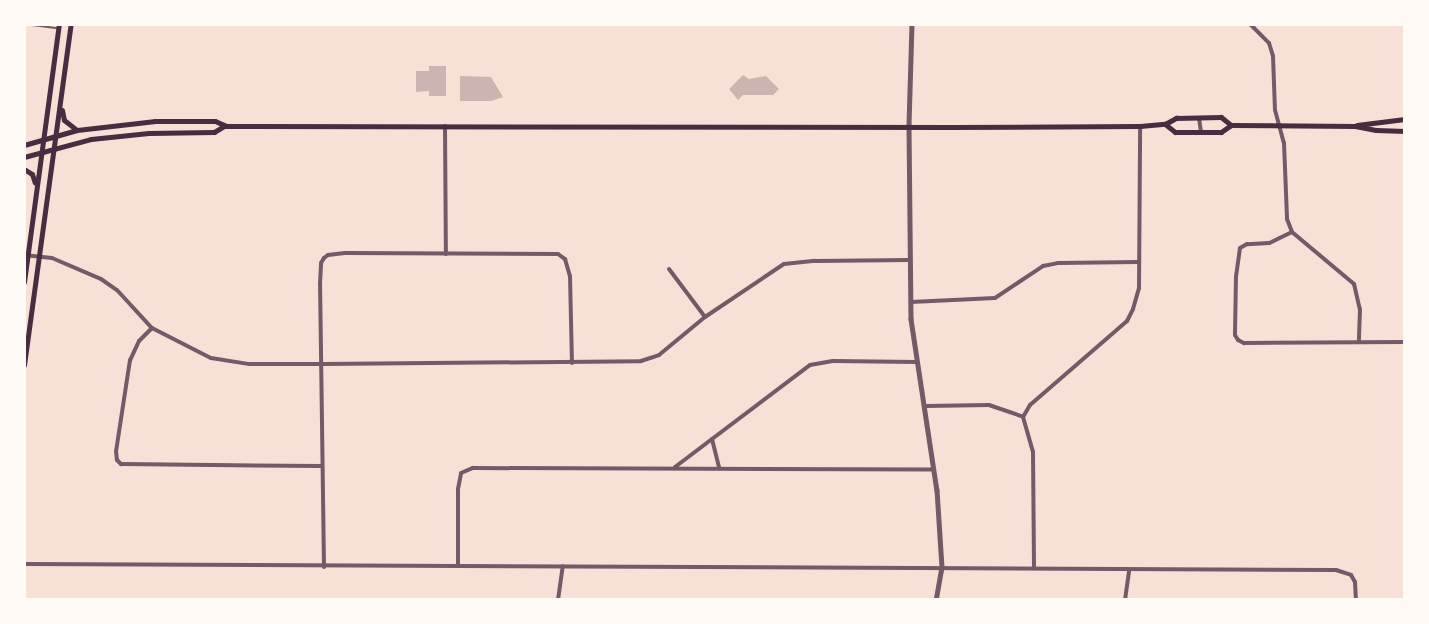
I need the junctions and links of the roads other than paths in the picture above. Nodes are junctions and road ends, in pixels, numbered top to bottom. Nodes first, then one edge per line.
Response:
1 (24, 24) edge
2 (912, 24) edge
3 (1250, 24) edge
4 (58, 26) edge
5 (71, 27) edge
6 (61, 105) junction
7 (1200, 118) junction
8 (1405, 119) edge
9 (1165, 124) junction
10 (1279, 124) junction
11 (1232, 125) junction
12 (224, 126) junction
13 (445, 126) junction
14 (1140, 126) junction
15 (1356, 126) junction
16 (909, 127) junction
17 (77, 130) junction
18 (1405, 131) edge
19 (1201, 132) junction
20 (57, 135) junction
21 (43, 139) junction
22 (24, 145) edge
23 (55, 148) junction
24 (41, 151) junction
25 (24, 157) edge
26 (24, 169) edge
27 (36, 188) junction
28 (1292, 232) junction
29 (446, 254) junction
30 (26, 255) edge
31 (39, 256) junction
32 (910, 260) junction
33 (1139, 262) junction
34 (669, 269) dead end
35 (24, 282) edge
36 (911, 302) junction
37 (705, 317) junction
38 (152, 328) junction
39 (1359, 342) junction
40 (1405, 342) edge
41 (917, 362) junction
42 (572, 363) junction
43 (323, 364) junction
44 (24, 365) edge
45 (926, 406) junction
46 (1023, 417) junction
47 (712, 439) junction
48 (321, 466) junction
49 (675, 467) junction
50 (719, 468) junction
51 (933, 470) junction
52 (24, 564) edge
53 (458, 565) junction
54 (562, 566) junction
55 (324, 567) junction
56 (942, 567) junction
57 (1034, 568) junction
58 (1129, 570) junction
59 (558, 600) edge
60 (936, 600) edge
61 (1125, 600) edge
62 (1356, 600) edge

1 - 4 lane
2 - 16 street
3 - 10 street
4 - 5 main road
4 - 21 main road
5 - 6 main road
6 - 17 main road
6 - 20 main road
7 - 9 main road
7 - 11 main road
7 - 19 street
8 - 15 main road
9 - 14 main road
9 - 19 main road
10 - 11 main road
10 - 15 main road
10 - 28 street
11 - 19 main road
12 - 13 main road
12 - 17 main road
12 - 23 main road
13 - 16 main road
13 - 29 street
14 - 16 main road
14 - 33 street
15 - 18 main road
16 - 32 street
17 - 20 main road
20 - 21 main road
20 - 23 main road
21 - 22 main road
21 - 24 main road
23 - 24 main road
23 - 31 main road
24 - 25 main road
24 - 27 main road
26 - 27 main road
27 - 30 main road
28 - 39 street
28 - 39 street
29 - 42 street
29 - 43 street
30 - 31 street
30 - 35 main road
31 - 38 street
31 - 44 main road
32 - 36 street
32 - 37 street
33 - 36 street
33 - 46 street
34 - 37 street
36 - 41 street
37 - 42 street
38 - 43 street
38 - 48 street
39 - 40 street
41 - 45 street
41 - 47 street
42 - 43 street
43 - 48 street
45 - 46 street
45 - 51 street
46 - 57 street
47 - 49 street
47 - 50 street
48 - 55 street
49 - 50 street
49 - 53 street
50 - 51 street
51 - 56 street
52 - 55 street
53 - 54 street
53 - 55 street
54 - 56 street
54 - 59 street
56 - 57 street
56 - 60 street
57 - 58 street
58 - 61 street
58 - 62 street

